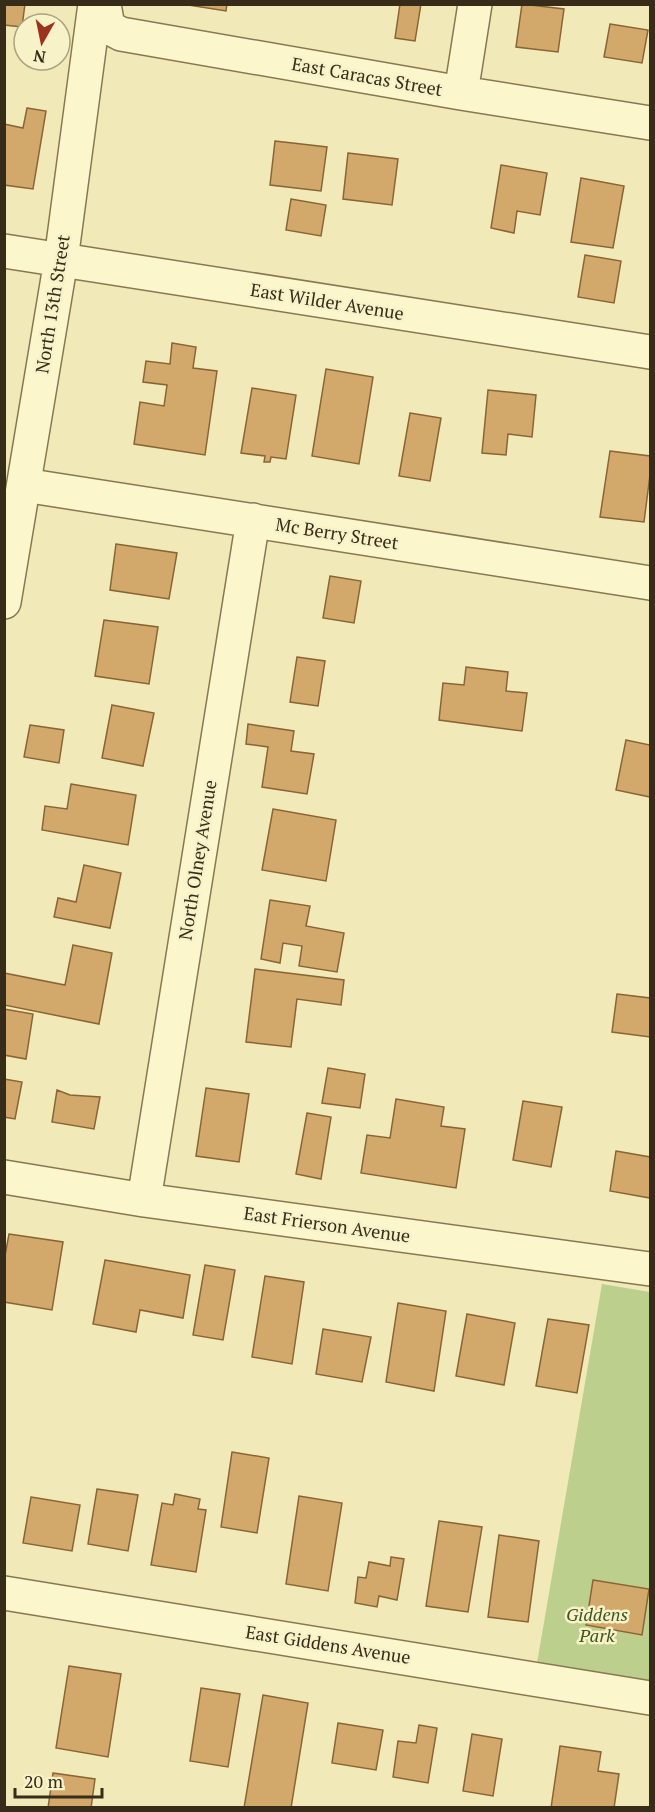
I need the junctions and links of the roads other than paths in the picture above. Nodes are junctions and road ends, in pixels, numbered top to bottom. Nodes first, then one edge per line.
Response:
1 (95, 4) edge
2 (104, 4) edge
3 (475, 4) edge
4 (461, 93) junction
5 (651, 123) edge
6 (4, 251) edge
7 (61, 260) junction
8 (651, 352) edge
9 (24, 485) junction
10 (253, 520) junction
11 (651, 583) edge
12 (4, 602) edge
13 (4, 1177) edge
14 (144, 1200) junction
15 (651, 1269) edge
16 (4, 1593) edge
17 (651, 1698) edge

1 - 7 street, North 13th Street
2 - 4 street, East Caracas Street
3 - 4 street
4 - 5 street, East Caracas Street
6 - 7 street, East Wilder Avenue
7 - 8 street, East Wilder Avenue
7 - 9 street, North 13th Street
9 - 10 street, Mc Berry Street
9 - 12 street, North 13th Street
10 - 11 street, Mc Berry Street
10 - 14 street, North Olney Avenue
13 - 14 street, East Frierson Avenue
14 - 15 street, East Frierson Avenue
16 - 17 street, East Giddens Avenue

